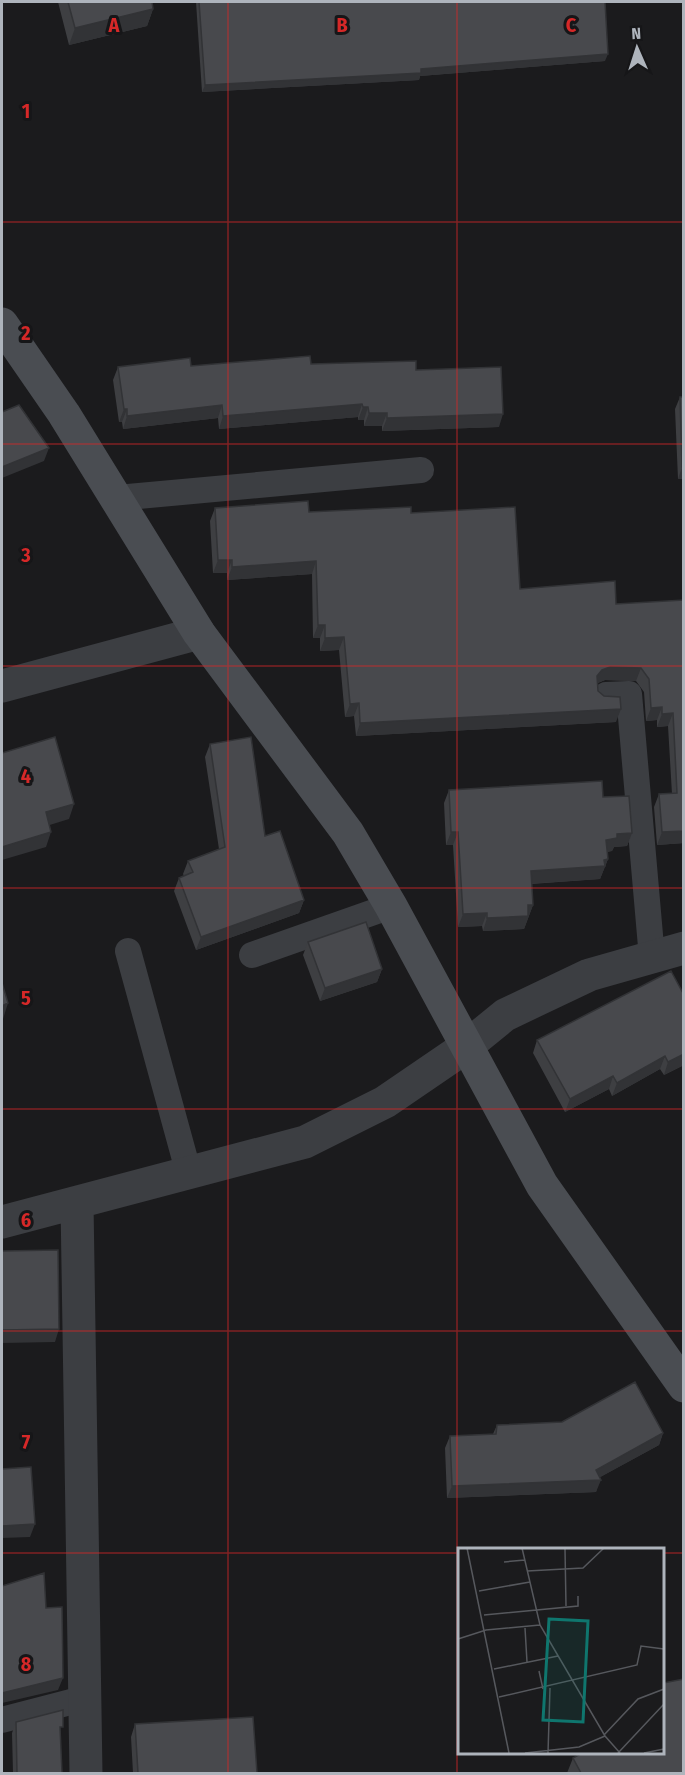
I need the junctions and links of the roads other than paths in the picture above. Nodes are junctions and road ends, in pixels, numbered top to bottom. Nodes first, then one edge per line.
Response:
1 (2, 324) edge
2 (421, 470) dead end
3 (117, 498) junction
4 (200, 633) junction
5 (2, 686) edge
6 (606, 695) edge
7 (391, 906) junction
8 (684, 948) edge
9 (128, 951) dead end
10 (252, 955) dead end
11 (652, 958) junction
12 (467, 1046) junction
13 (189, 1174) junction
14 (77, 1203) junction
15 (2, 1222) edge
16 (684, 1386) edge
17 (86, 1698) junction
18 (2, 1720) edge
19 (86, 1773) edge

1 - 3 street
2 - 3 lane
3 - 4 street
4 - 5 street
4 - 7 street
6 - 11 lane
7 - 10 lane
7 - 12 street
8 - 11 street
9 - 13 lane
11 - 12 street
12 - 13 street
12 - 16 street
13 - 14 street
14 - 15 street
14 - 17 street
17 - 18 lane
17 - 19 street

